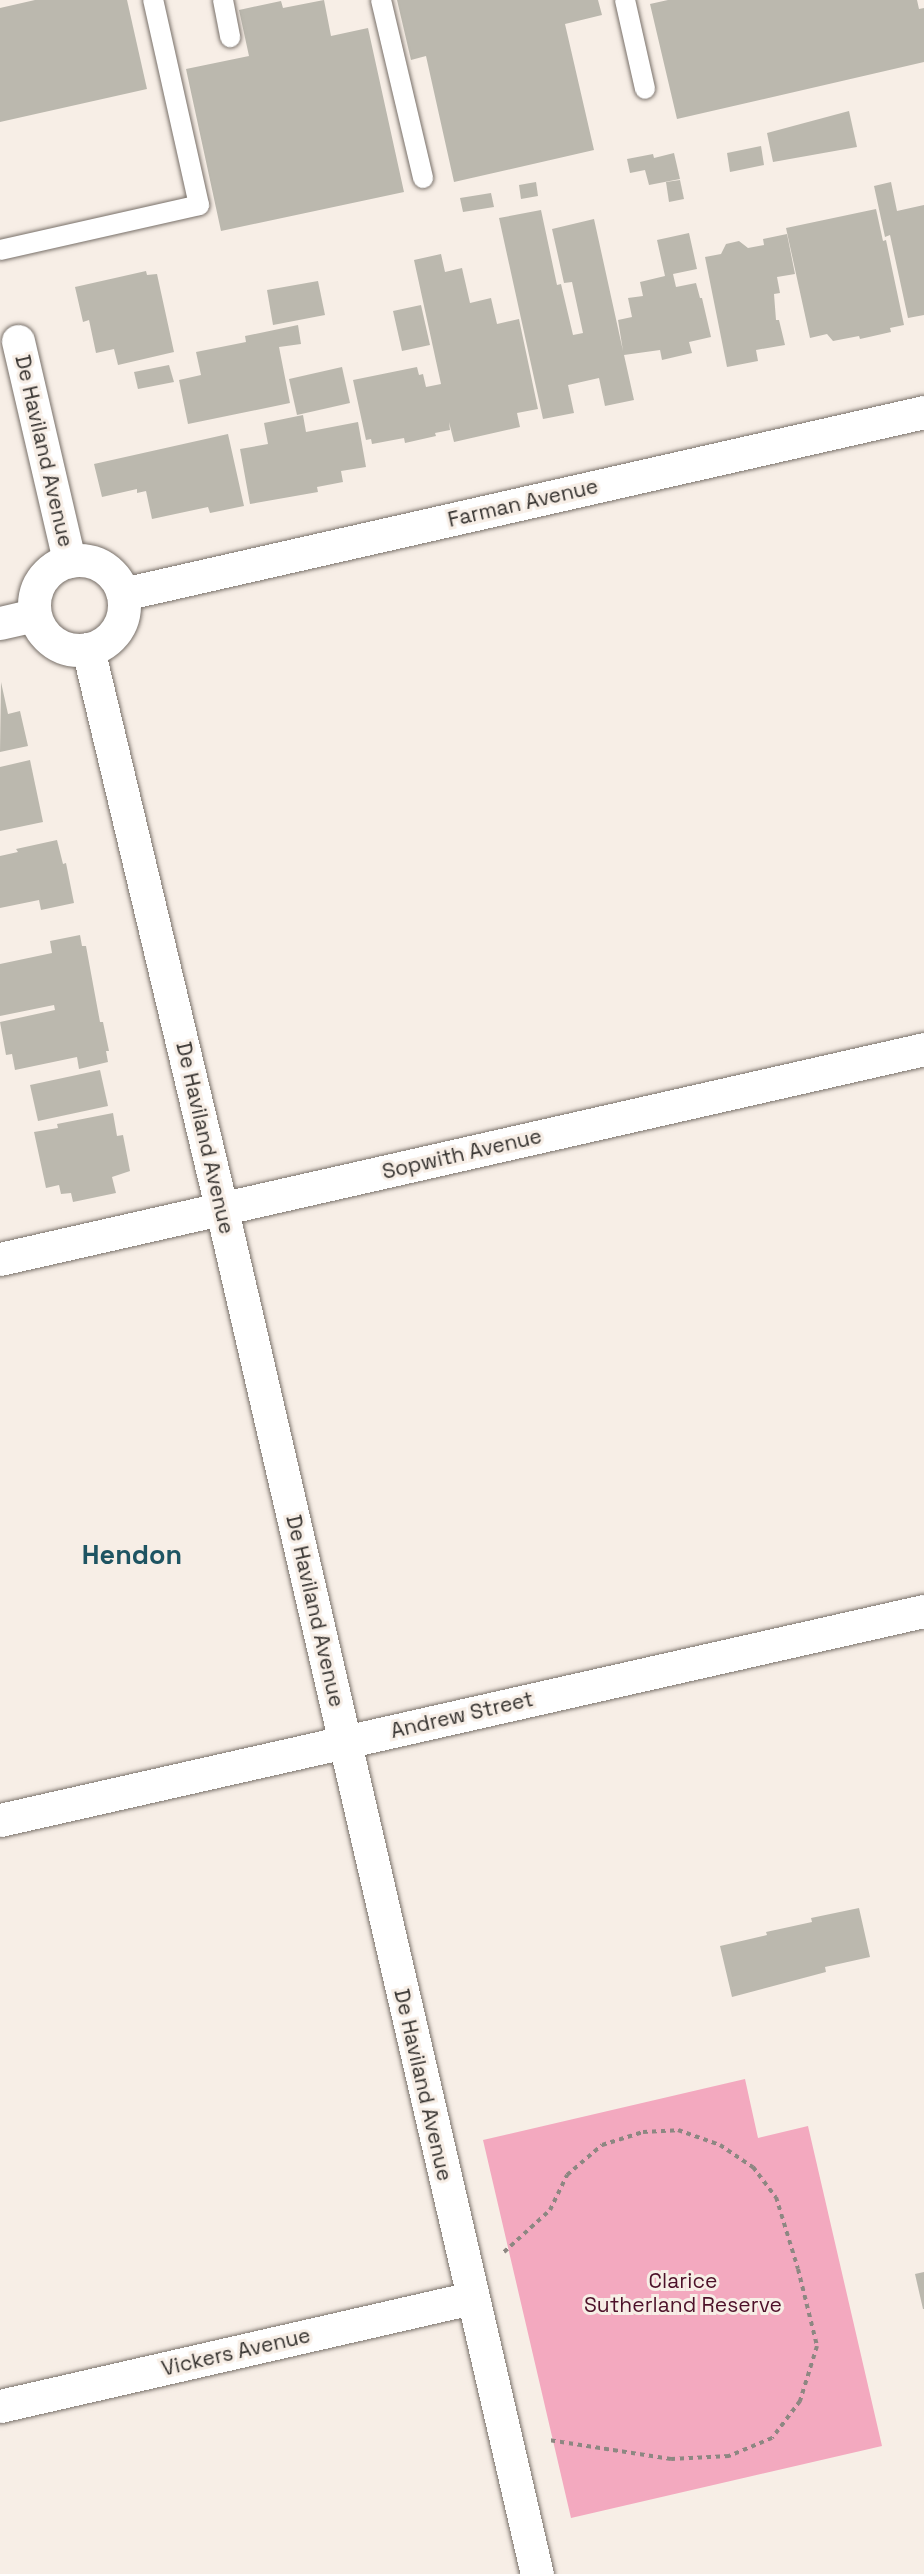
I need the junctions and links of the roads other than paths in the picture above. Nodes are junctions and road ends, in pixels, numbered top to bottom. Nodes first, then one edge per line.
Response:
1 (153, 0) edge
2 (223, 0) edge
3 (381, 0) edge
4 (625, 0) edge
5 (230, 37) dead end
6 (645, 89) dead end
7 (423, 178) dead end
8 (0, 250) edge
9 (18, 341) dead end
10 (924, 412) edge
11 (69, 561) junction
12 (123, 594) junction
13 (34, 615) junction
14 (0, 623) edge
15 (88, 649) junction
16 (924, 1049) edge
17 (222, 1208) junction
18 (0, 1259) edge
19 (924, 1611) edge
20 (345, 1742) junction
21 (0, 1820) edge
22 (472, 2298) junction
23 (0, 2406) edge
24 (537, 2574) edge

1 - 8 lane
2 - 5 lane
3 - 7 lane
4 - 6 lane
9 - 11 street, De Haviland Avenue
10 - 12 street, Farman Avenue
11 - 12 street
11 - 13 street
12 - 15 street
13 - 14 street
13 - 15 street
15 - 17 street, De Haviland Avenue
16 - 17 street, Sopwith Avenue
17 - 18 street, Sopwith Avenue
17 - 20 street, De Haviland Avenue
19 - 20 street, Andrew Street
20 - 21 street, Andrew Street
20 - 22 street, De Haviland Avenue
22 - 23 street, Vickers Avenue
22 - 24 street, De Haviland Avenue

